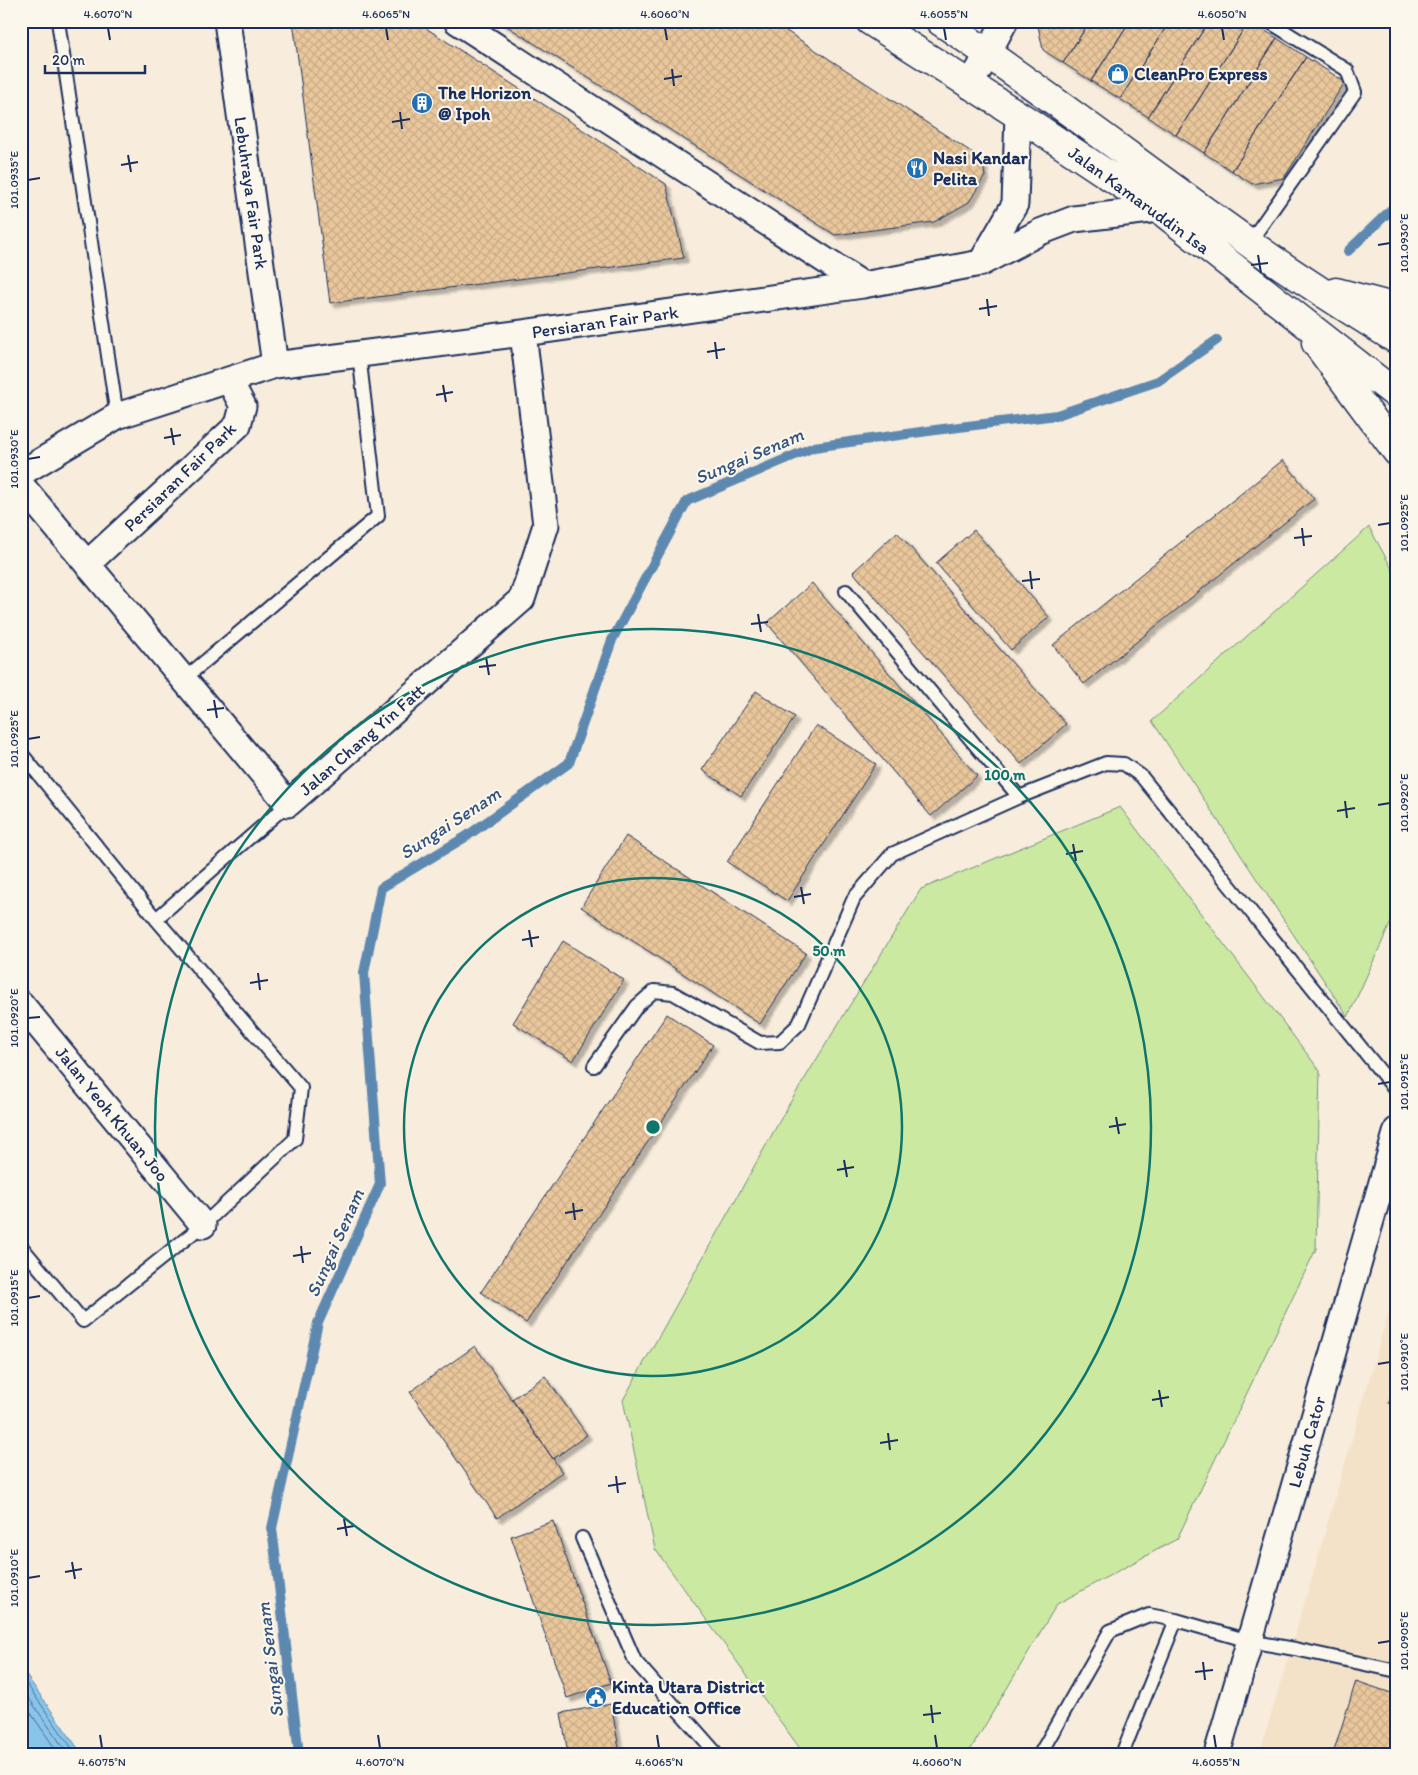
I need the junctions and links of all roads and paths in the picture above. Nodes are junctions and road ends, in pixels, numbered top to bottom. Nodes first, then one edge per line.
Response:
1 (58, 21) edge
2 (227, 21) edge
3 (457, 21) edge
4 (870, 21) edge
5 (940, 21) edge
6 (1005, 21) edge
7 (1268, 21) edge
8 (987, 52) junction
9 (970, 86) junction
10 (1018, 115) junction
11 (1158, 209) junction
12 (1249, 243) junction
13 (981, 263) junction
14 (864, 285) junction
15 (1313, 286) junction
16 (1397, 308) edge
17 (1296, 317) junction
18 (523, 333) junction
19 (1397, 340) edge
20 (359, 354) junction
21 (275, 365) junction
22 (229, 380) junction
23 (1397, 395) edge
24 (117, 416) junction
25 (1397, 452) edge
26 (21, 473) edge
27 (21, 485) edge
28 (87, 564) junction
29 (846, 591) dead end
30 (184, 680) junction
31 (21, 753) edge
32 (1019, 796) junction
33 (288, 804) junction
34 (156, 919) junction
35 (21, 1004) edge
36 (594, 1066) dead end
37 (1397, 1092) edge
38 (1397, 1130) edge
39 (203, 1225) junction
40 (21, 1246) edge
41 (582, 1538) dead end
42 (1176, 1620) junction
43 (1249, 1641) junction
44 (1397, 1671) edge
45 (718, 1754) edge
46 (1040, 1754) edge
47 (1122, 1754) edge
48 (1217, 1754) edge

1 - 24 lane
2 - 21 street, Lebuhraya Fair Park
3 - 14 street
4 - 9 main road, Jalan Kamaruddin Isa
5 - 8 main road, Jalan Kamaruddin Isa
6 - 8 street
7 - 12 lane
8 - 9 street
8 - 12 main road, Jalan Kamaruddin Isa
9 - 10 main road, Jalan Kamaruddin Isa
10 - 11 main road, Jalan Kamaruddin Isa
10 - 13 street
11 - 13 street, Persiaran Fair Park
11 - 17 main road, Jalan Kamaruddin Isa
12 - 15 main road, Jalan Kamaruddin Isa
13 - 14 street, Persiaran Fair Park
14 - 18 street, Persiaran Fair Park
15 - 16 main road
15 - 19 main road, Jalan Kamaruddin Isa
17 - 23 main road, Jalan Kamaruddin Isa
17 - 25 main road
18 - 20 street, Persiaran Fair Park
18 - 33 street, Jalan Chang Yin Fatt
20 - 21 street, Persiaran Fair Park
20 - 30 lane
21 - 22 street, Persiaran Fair Park
22 - 24 street, Persiaran Fair Park
22 - 28 street, Persiaran Fair Park
24 - 26 street, Persiaran Fair Park
27 - 28 street, Jalan Chang Yin Fatt
28 - 30 street, Jalan Chang Yin Fatt
29 - 32 lane
30 - 33 street, Jalan Chang Yin Fatt
31 - 34 lane
32 - 36 lane
32 - 37 lane
33 - 34 lane
34 - 39 lane
35 - 39 street, Jalan Yeoh Khuan Joo
38 - 43 street, Lebuh Cator
39 - 40 lane
41 - 45 lane
42 - 43 lane
42 - 46 lane
42 - 47 lane
43 - 44 lane
43 - 48 street, Lebuh Cator

